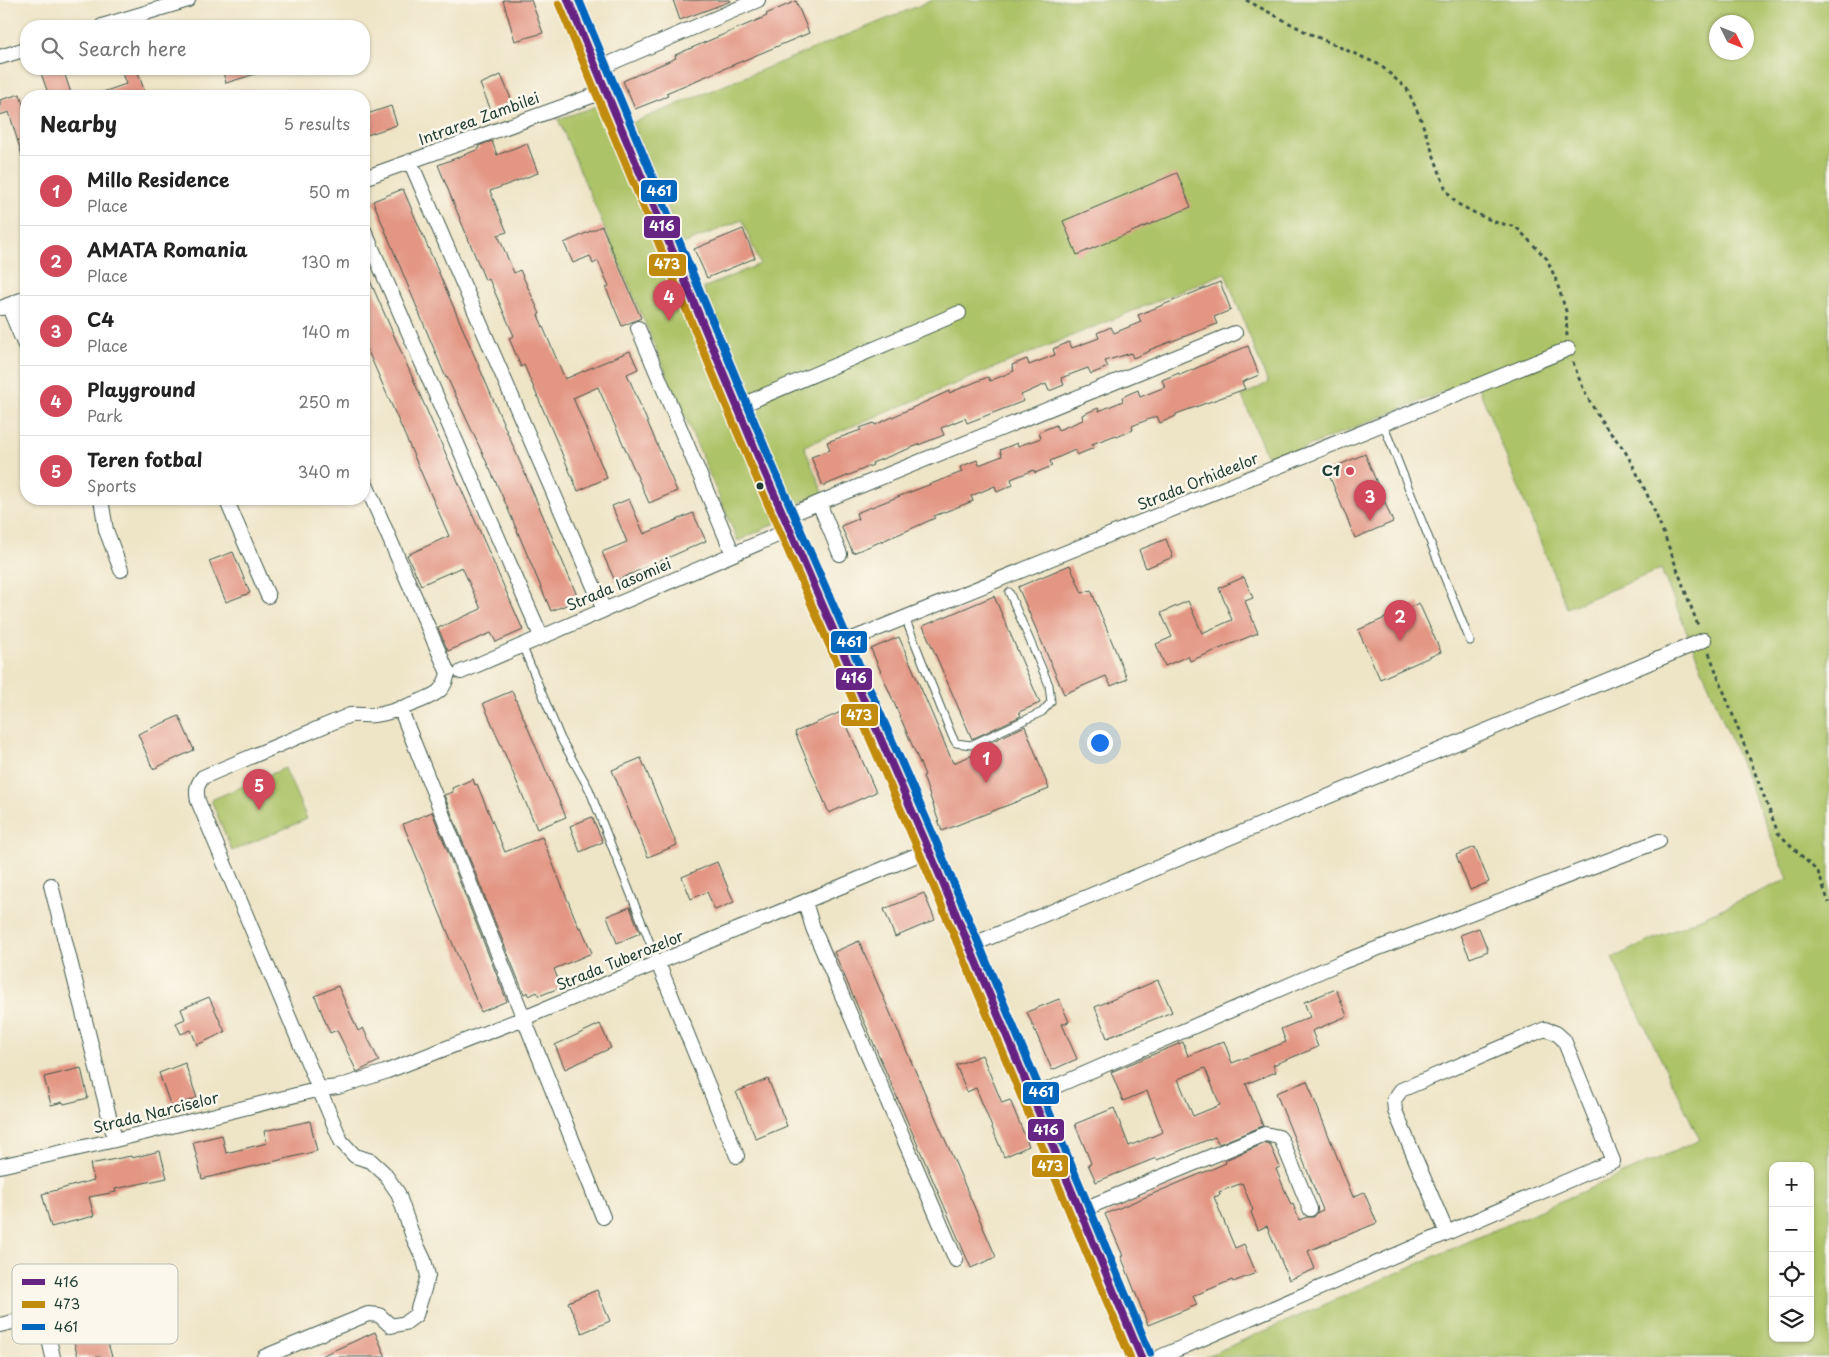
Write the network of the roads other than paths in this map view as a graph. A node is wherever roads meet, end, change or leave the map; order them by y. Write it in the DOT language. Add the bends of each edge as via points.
graph roads {
  1 [pos="188,0"];
  2 [pos="568,0"];
  3 [pos="758,0"];
  4 [pos="122,20"];
  5 [pos="20,51"];
  6 [pos="0,57"];
  7 [pos="597,69"];
  8 [pos="606,91"];
  9 [pos="410,161"];
  10 [pos="370,176"];
  11 [pos="370,244"];
  12 [pos="13,303"];
  13 [pos="959,313"];
  14 [pos="20,327"];
  15 [pos="638,328"];
  16 [pos="1235,333"];
  17 [pos="1568,350"];
  18 [pos="737,406"];
  19 [pos="1383,424"];
  20 [pos="370,493"];
  21 [pos="819,503"];
  22 [pos="102,505"];
  23 [pos="229,505"];
  24 [pos="787,523"];
  25 [pos="733,554"];
  26 [pos="840,554"];
  27 [pos="121,570"];
  28 [pos="1009,592"];
  29 [pos="268,596"];
  30 [pos="604,610"];
  31 [pos="905,618"];
  32 [pos="541,636"];
  33 [pos="1704,640"];
  34 [pos="1470,641"];
  35 [pos="522,644"];
  36 [pos="840,644"];
  37 [pos="454,672"];
  38 [pos="400,708"];
  39 [pos="1659,841"];
  40 [pos="929,850"];
  41 [pos="51,885"];
  42 [pos="805,902"];
  43 [pos="968,946"];
  44 [pos="658,963"];
  45 [pos="524,1018"];
  46 [pos="320,1089"];
  47 [pos="1032,1098"];
  48 [pos="115,1140"];
  49 [pos="737,1156"];
  50 [pos="0,1166"];
  51 [pos="1310,1210"];
  52 [pos="1079,1211"];
  53 [pos="603,1217"];
  54 [pos="1447,1233"];
  55 [pos="956,1260"];
  56 [pos="50,1344"];
  57 [pos="53,1357"];
  58 [pos="264,1357"];
  59 [pos="1142,1357"];
  60 [pos="1160,1357"];
  1 -- 4 [label="street"];
  2 -- 7 [label="street"];
  3 -- 7 [label="street"];
  5 -- 6 [label="street"];
  7 -- 8 [label="street"];
  8 -- 9 [label="street, Intrarea Zambilei"];
  8 -- 18 [label="street"];
  9 -- 10 [label="street, Intrarea Zambilei"];
  9 -- 30 [label="street"];
  11 -- 32 [label="street"];
  12 -- 14 [label="street"];
  13 -- 18 [label="street"];
  15 -- 25 [label="street"];
  16 -- 21 [label="street, Strada Iasomiei"];
  17 -- 19 [label="street, Strada Orhideelor"];
  18 -- 24 [label="street"];
  19 -- 31 [label="street, Strada Orhideelor"];
  19 -- 34 [label="lane"];
  20 -- 37 [label="street"];
  21 -- 24 [label="street, Strada Iasomiei"];
  21 -- 26 [label="street"];
  22 -- 27 [label="street" via="106,530"];
  23 -- 29 [label="street"];
  24 -- 25 [label="street, Strada Iasomiei"];
  24 -- 36 [label="street"];
  25 -- 30 [label="street, Strada Iasomiei"];
  28 -- 31 [label="lane" via="1049,685 1051,702 1042,712 971,745 956,743 952,736"];
  30 -- 32 [label="street, Strada Iasomiei"];
  31 -- 36 [label="street, Strada Orhideelor"];
  32 -- 35 [label="street, Strada Iasomiei"];
  33 -- 43 [label="street"];
  35 -- 37 [label="street, Strada Iasomiei"];
  35 -- 44 [label="lane" via="561,739 589,789"];
  36 -- 40 [label="street"];
  37 -- 38 [label="street" via="438,692"];
  38 -- 45 [label="street"];
  38 -- 46 [label="street" via="373,716 350,716 202,778 196,791"];
  39 -- 47 [label="street" via="1342,962"];
  40 -- 42 [label="street, Strada Tuberozelor"];
  40 -- 43 [label="street"];
  41 -- 48 [label="street"];
  42 -- 44 [label="street, Strada Tuberozelor"];
  42 -- 55 [label="street"];
  43 -- 47 [label="street"];
  44 -- 45 [label="street, Strada Tuberozelor"];
  44 -- 49 [label="street"];
  45 -- 46 [label="street, Strada Tuberozelor" via="385,1072 338,1087"];
  45 -- 53 [label="street"];
  46 -- 48 [label="street, Strada Narciselor"];
  46 -- 58 [label="street" via="340,1141 355,1156 371,1161 398,1193 428,1276 416,1315 406,1323 391,1326 379,1315 368,1314"];
  47 -- 52 [label="street"];
  48 -- 50 [label="street, Strada Narciselor"];
  51 -- 52 [label="street" via="1282,1142 1278,1137 1265,1134"];
  52 -- 59 [label="street"];
  54 -- 54 [label="street" via="1395,1111 1394,1100 1401,1090 1545,1030 1556,1033 1564,1040 1613,1161"];
  54 -- 60 [label="street"];
  56 -- 57 [label="street"];
}
